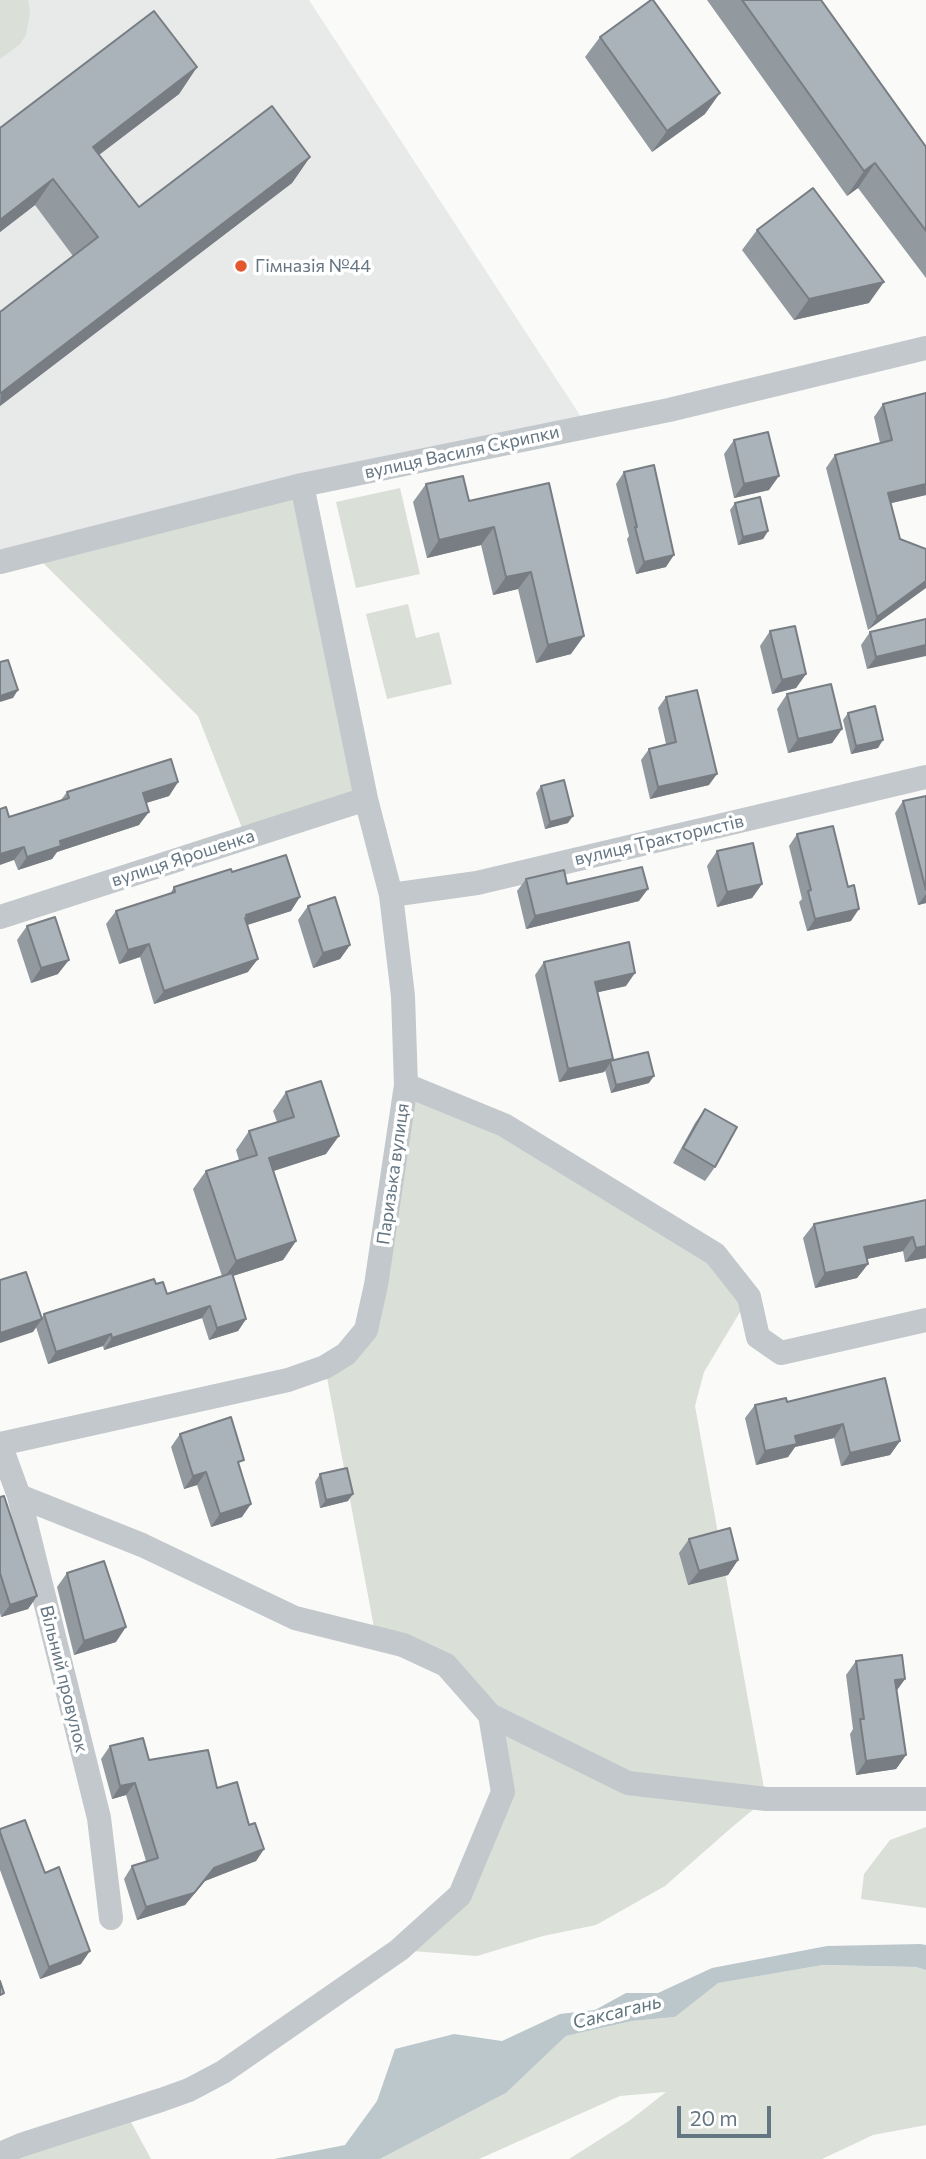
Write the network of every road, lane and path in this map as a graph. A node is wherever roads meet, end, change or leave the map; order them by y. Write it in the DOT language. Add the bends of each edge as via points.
graph roads {
  1 [pos="926,348"];
  2 [pos="302,485"];
  3 [pos="0,562"];
  4 [pos="926,777"];
  5 [pos="366,799"];
  6 [pos="391,895"];
  7 [pos="0,917"];
  8 [pos="405,1085"];
  9 [pos="926,1320"];
  10 [pos="0,1444"];
  11 [pos="19,1496"];
  12 [pos="490,1715"];
  13 [pos="926,1799"];
  14 [pos="111,1919"];
  15 [pos="0,2154"];
  1 -- 2 [label="street, вулиця Василя Скрипки" via="669,410"];
  2 -- 3 [label="street, вулиця Василя Скрипки"];
  2 -- 5 [label="street"];
  4 -- 6 [label="street, вулиця Трактористів" via="477,883"];
  5 -- 6 [label="street"];
  5 -- 7 [label="street, вулиця Ярошенка"];
  6 -- 8 [label="street" via="403,996"];
  8 -- 9 [label="street, Паризька вулиця" via="505,1125 715,1254 749,1297 758,1337 781,1353"];
  8 -- 10 [label="street, Паризька вулиця" via="366,1330 346,1354 288,1380"];
  10 -- 11 [label="street, Вільний провулок"];
  11 -- 12 [label="street" via="142,1545 295,1618 403,1645 446,1665"];
  11 -- 14 [label="street, Вільний провулок" via="99,1818"];
  12 -- 13 [label="street" via="628,1783 766,1799"];
  12 -- 15 [label="street" via="503,1792 460,1895 398,1950 223,2072 189,2090"];
}
